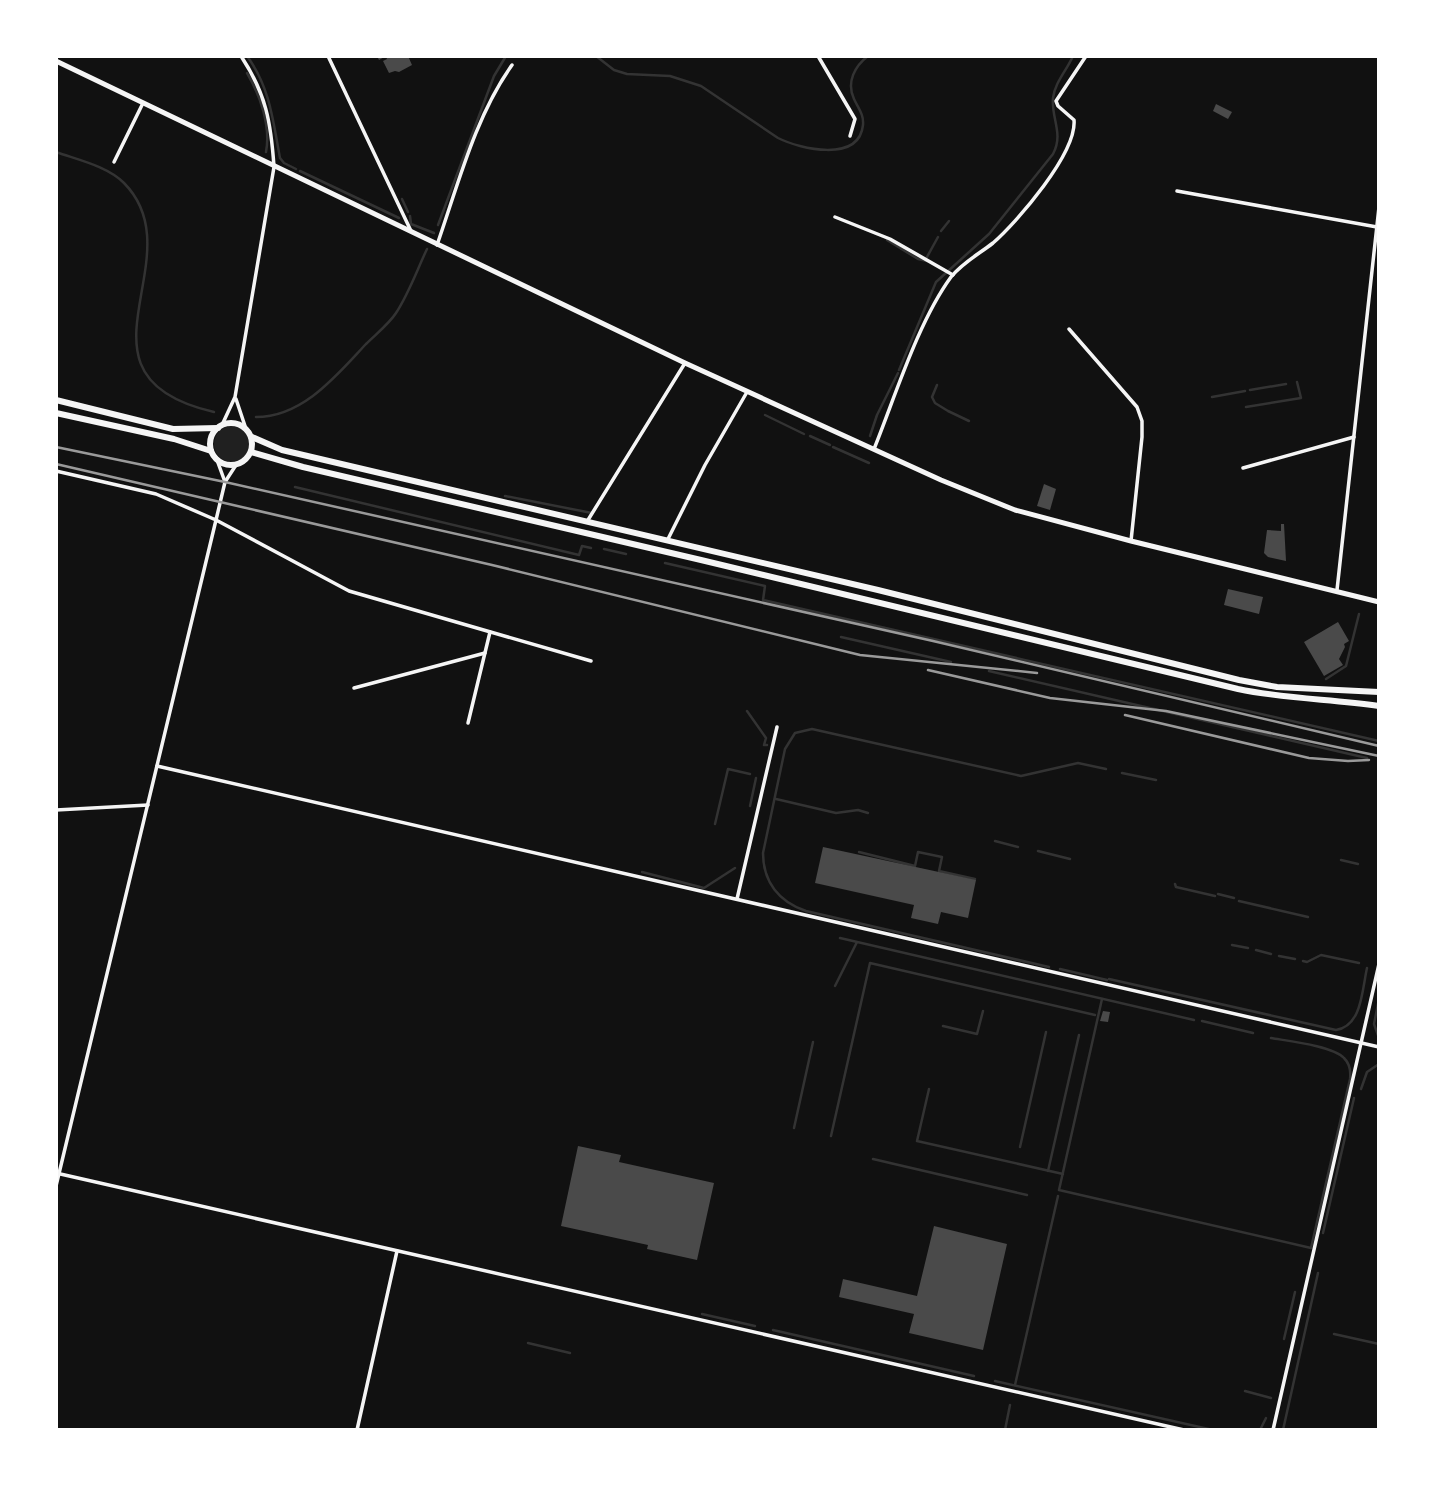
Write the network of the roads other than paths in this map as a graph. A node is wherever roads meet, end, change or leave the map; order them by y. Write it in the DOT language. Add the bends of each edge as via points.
graph roads {
  1 [pos="241,56"];
  2 [pos="328,56"];
  3 [pos="818,56"];
  4 [pos="1086,56"];
  5 [pos="56,61"];
  6 [pos="512,65"];
  7 [pos="143,103"];
  8 [pos="850,136"];
  9 [pos="114,162"];
  10 [pos="274,167"];
  11 [pos="1177,191"];
  12 [pos="1379,207"];
  13 [pos="835,217"];
  14 [pos="1378,227"];
  15 [pos="412,233"];
  16 [pos="437,245"];
  17 [pos="953,275"];
  18 [pos="1069,330"];
  19 [pos="685,363"];
  20 [pos="747,391"];
  21 [pos="236,397"];
  22 [pos="56,400"];
  23 [pos="56,413"];
  24 [pos="220,426"];
  25 [pos="246,429"];
  26 [pos="252,437"];
  27 [pos="1354,437"];
  28 [pos="874,449"];
  29 [pos="211,451"];
  30 [pos="251,452"];
  31 [pos="217,460"];
  32 [pos="236,465"];
  33 [pos="1242,468"];
  34 [pos="56,471"];
  35 [pos="225,482"];
  36 [pos="216,520"];
  37 [pos="587,522"];
  38 [pos="667,541"];
  39 [pos="1131,541"];
  40 [pos="704,550"];
  41 [pos="701,560"];
  42 [pos="1337,593"];
  43 [pos="1379,602"];
  44 [pos="490,632"];
  45 [pos="485,653"];
  46 [pos="591,661"];
  47 [pos="354,688"];
  48 [pos="1379,692"];
  49 [pos="1379,706"];
  50 [pos="468,723"];
  51 [pos="777,727"];
  52 [pos="157,766"];
  53 [pos="148,805"];
  54 [pos="56,810"];
  55 [pos="737,899"];
  56 [pos="1379,964"];
  57 [pos="1362,1043"];
  58 [pos="1379,1047"];
  59 [pos="57,1173"];
  60 [pos="56,1186"];
  61 [pos="397,1251"];
  62 [pos="357,1430"];
  63 [pos="1184,1430"];
  64 [pos="1273,1430"];
  1 -- 10 [label="street" via="267,106"];
  2 -- 15 [label="street"];
  3 -- 8 [label="street" via="855,119"];
  4 -- 17 [label="street" via="1056,101 1074,120 1064,157 1001,236"];
  5 -- 7 [label="main road"];
  6 -- 16 [label="street" via="485,110"];
  7 -- 9 [label="street"];
  7 -- 10 [label="main road"];
  10 -- 15 [label="main road"];
  10 -- 21 [label="street"];
  11 -- 14 [label="street"];
  12 -- 14 [label="street"];
  13 -- 17 [label="street" via="890,239"];
  14 -- 27 [label="street"];
  15 -- 16 [label="main road"];
  16 -- 19 [label="main road"];
  17 -- 28 [label="street" via="916,345"];
  18 -- 39 [label="street" via="1137,407 1142,421"];
  19 -- 20 [label="main road"];
  19 -- 37 [label="street"];
  20 -- 28 [label="main road"];
  20 -- 38 [label="street"];
  21 -- 24 [label="street"];
  21 -- 25 [label="street"];
  22 -- 24 [label="highway" via="173,429"];
  23 -- 29 [label="highway"];
  24 -- 25 [label="highway" via="237,424"];
  24 -- 29 [label="highway" via="210,441"];
  25 -- 26 [label="highway"];
  26 -- 30 [label="highway"];
  26 -- 37 [label="highway" via="282,450"];
  27 -- 33 [label="street"];
  27 -- 42 [label="street"];
  28 -- 39 [label="main road" via="1015,510"];
  29 -- 31 [label="highway"];
  30 -- 32 [label="highway"];
  30 -- 41 [label="highway"];
  31 -- 32 [label="highway"];
  31 -- 35 [label="street"];
  32 -- 35 [label="street"];
  34 -- 36 [label="street" via="156,494"];
  35 -- 36 [label="street"];
  36 -- 44 [label="street" via="349,591"];
  36 -- 52 [label="street"];
  37 -- 38 [label="highway"];
  38 -- 40 [label="highway"];
  39 -- 42 [label="main road"];
  40 -- 41 [label="highway"];
  40 -- 48 [label="highway" via="1239,680 1277,687"];
  41 -- 49 [label="highway" via="1238,689"];
  42 -- 43 [label="main road"];
  44 -- 45 [label="street"];
  44 -- 46 [label="street"];
  45 -- 47 [label="street"];
  45 -- 50 [label="street"];
  51 -- 55 [label="street"];
  52 -- 53 [label="street"];
  52 -- 55 [label="street"];
  53 -- 54 [label="street"];
  53 -- 59 [label="street"];
  55 -- 57 [label="street"];
  56 -- 57 [label="street"];
  57 -- 58 [label="street"];
  57 -- 64 [label="street"];
  59 -- 60 [label="street"];
  59 -- 61 [label="street"];
  61 -- 62 [label="street"];
  61 -- 63 [label="street"];
}
